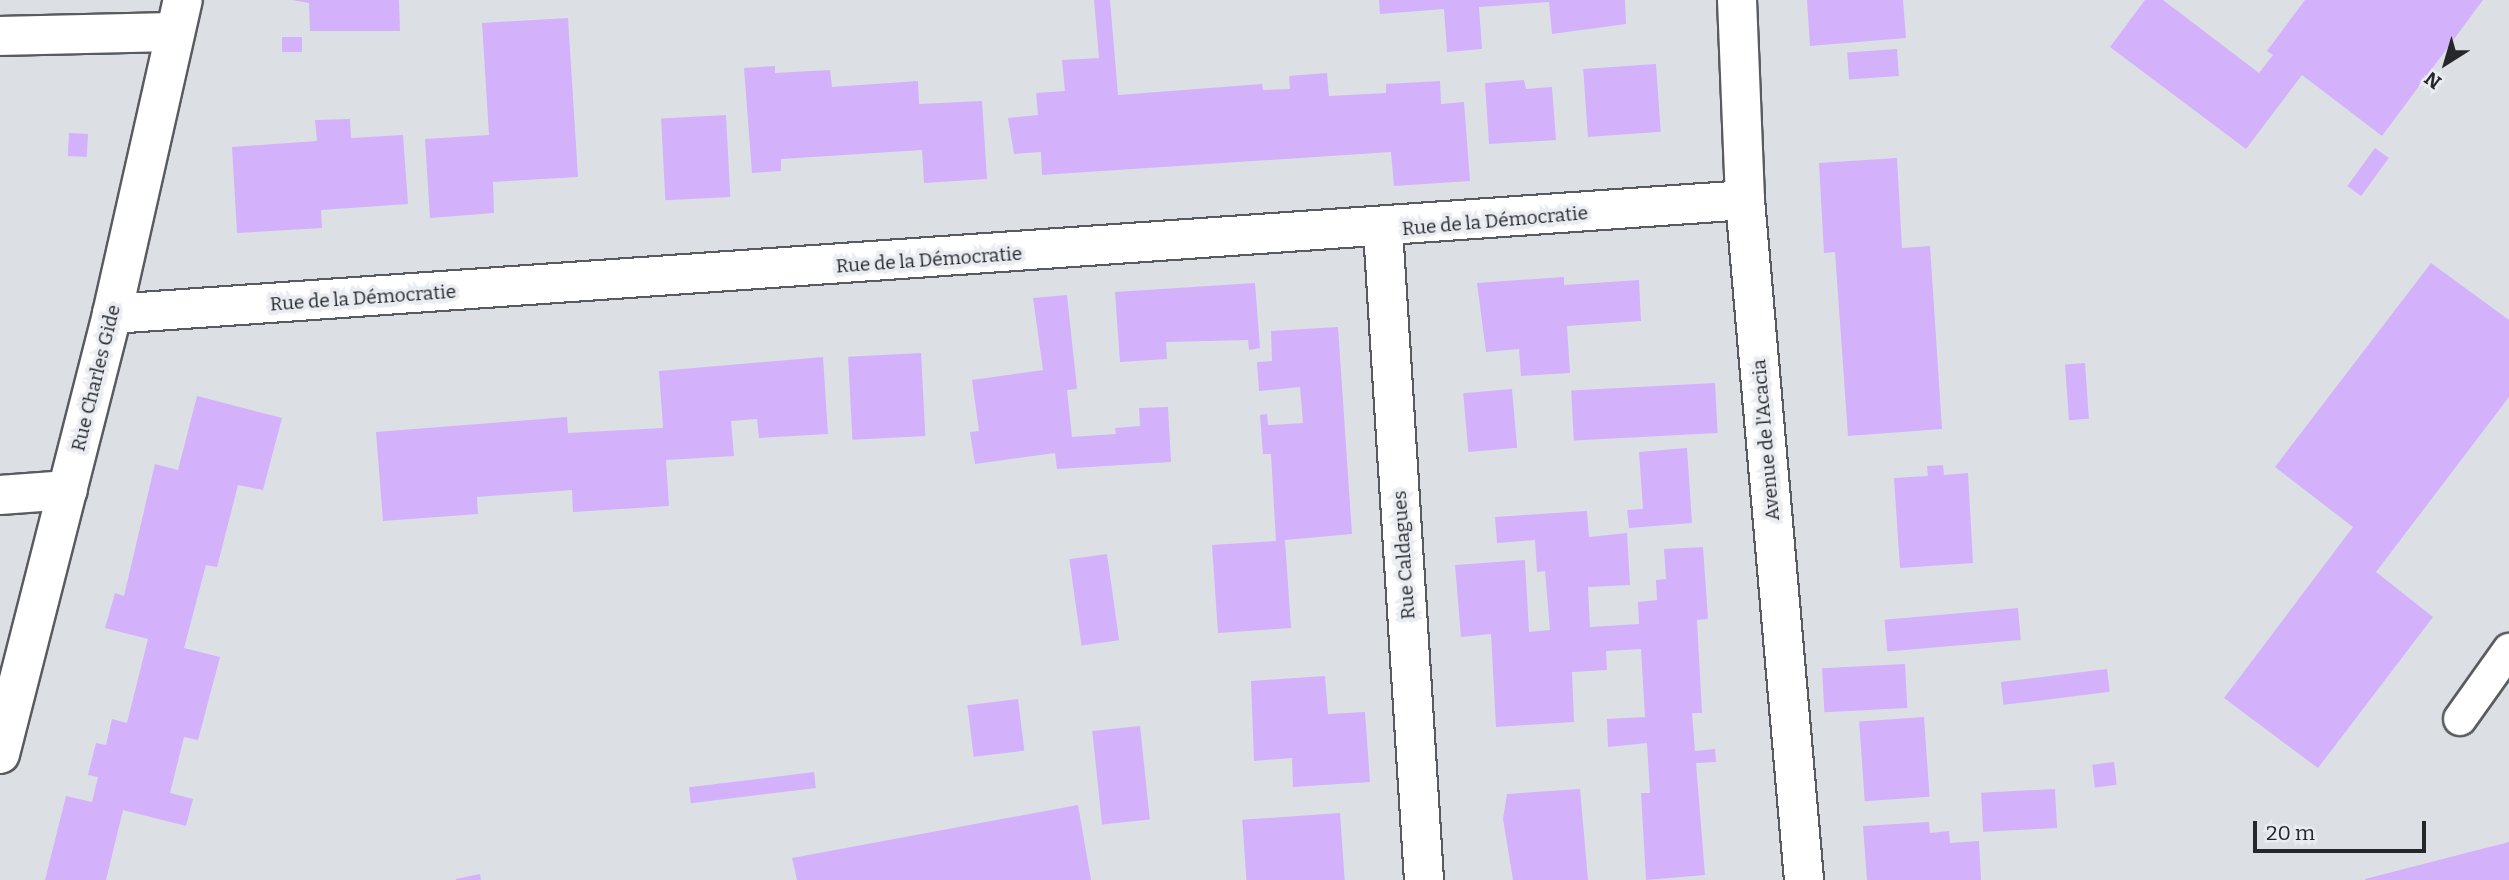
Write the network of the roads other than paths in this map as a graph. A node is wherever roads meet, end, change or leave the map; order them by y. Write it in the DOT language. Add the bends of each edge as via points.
graph roads {
  1 [pos="1737,0"];
  2 [pos="179,16"];
  3 [pos="0,36"];
  4 [pos="1745,200"];
  5 [pos="1384,230"];
  6 [pos="112,314"];
  7 [pos="68,490"];
  8 [pos="0,495"];
  9 [pos="2509,650"];
  10 [pos="2460,719"];
  11 [pos="0,754"];
  12 [pos="1424,880"];
  13 [pos="1804,880"];
  1 -- 4 [label="street, Avenue de l'Acacia"];
  2 -- 3 [label="street"];
  2 -- 6 [label="street, Rue Charles Gide"];
  4 -- 5 [label="street, Rue de la Démocratie"];
  4 -- 13 [label="street, Avenue de l'Acacia"];
  5 -- 6 [label="street, Rue de la Démocratie"];
  5 -- 12 [label="street, Rue Caldagues"];
  6 -- 7 [label="street, Rue Charles Gide"];
  7 -- 8 [label="street"];
  7 -- 11 [label="street, Rue Charles Gide"];
  9 -- 10 [label="lane"];
}
